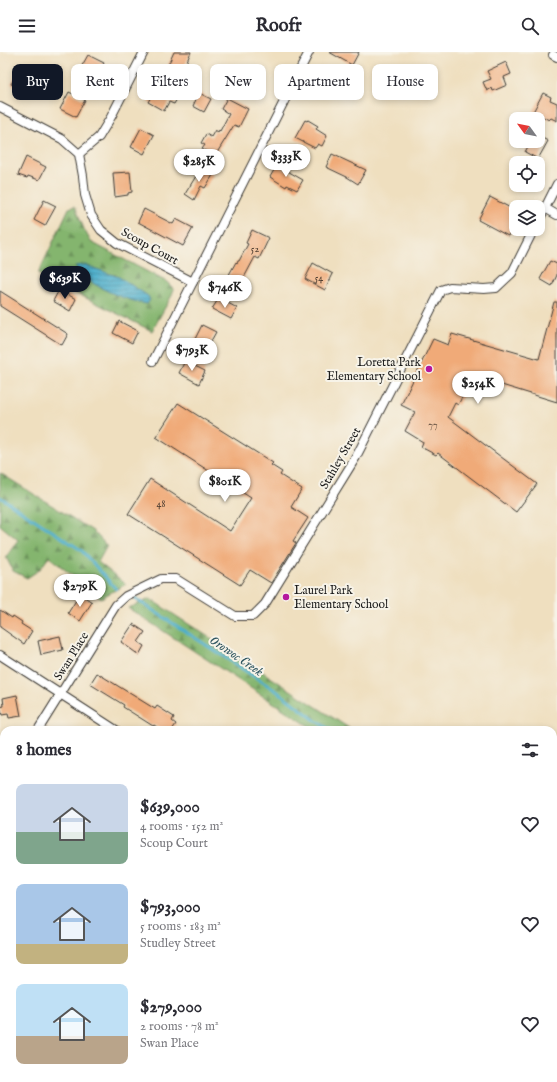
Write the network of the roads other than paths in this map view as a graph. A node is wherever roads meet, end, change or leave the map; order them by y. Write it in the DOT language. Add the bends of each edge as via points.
graph roads {
  1 [pos="144,52"];
  2 [pos="309,52"];
  3 [pos="0,107"];
  4 [pos="78,154"];
  5 [pos="557,184"];
  6 [pos="545,208"];
  7 [pos="557,215"];
  8 [pos="530,236"];
  9 [pos="193,282"];
  10 [pos="153,361"];
  11 [pos="126,596"];
  12 [pos="0,655"];
  13 [pos="60,694"];
  14 [pos="40,726"];
  15 [pos="110,726"];
  1 -- 4 [label="street" via="99,137"];
  2 -- 9 [label="street"];
  3 -- 4 [label="street" via="62,138"];
  4 -- 9 [label="street, Scoup Court" via="91,215 101,230 117,243"];
  5 -- 6 [label="street"];
  6 -- 7 [label="street"];
  8 -- 11 [label="street, Stahley Street" via="512,273 496,288 450,287 441,290 356,456 265,604 253,616 235,616 176,579 161,580"];
  9 -- 10 [label="street"];
  11 -- 13 [label="street, Swan Place" via="116,605"];
  12 -- 13 [label="street"];
  13 -- 14 [label="street, Swan Place"];
  13 -- 15 [label="street"];
}
